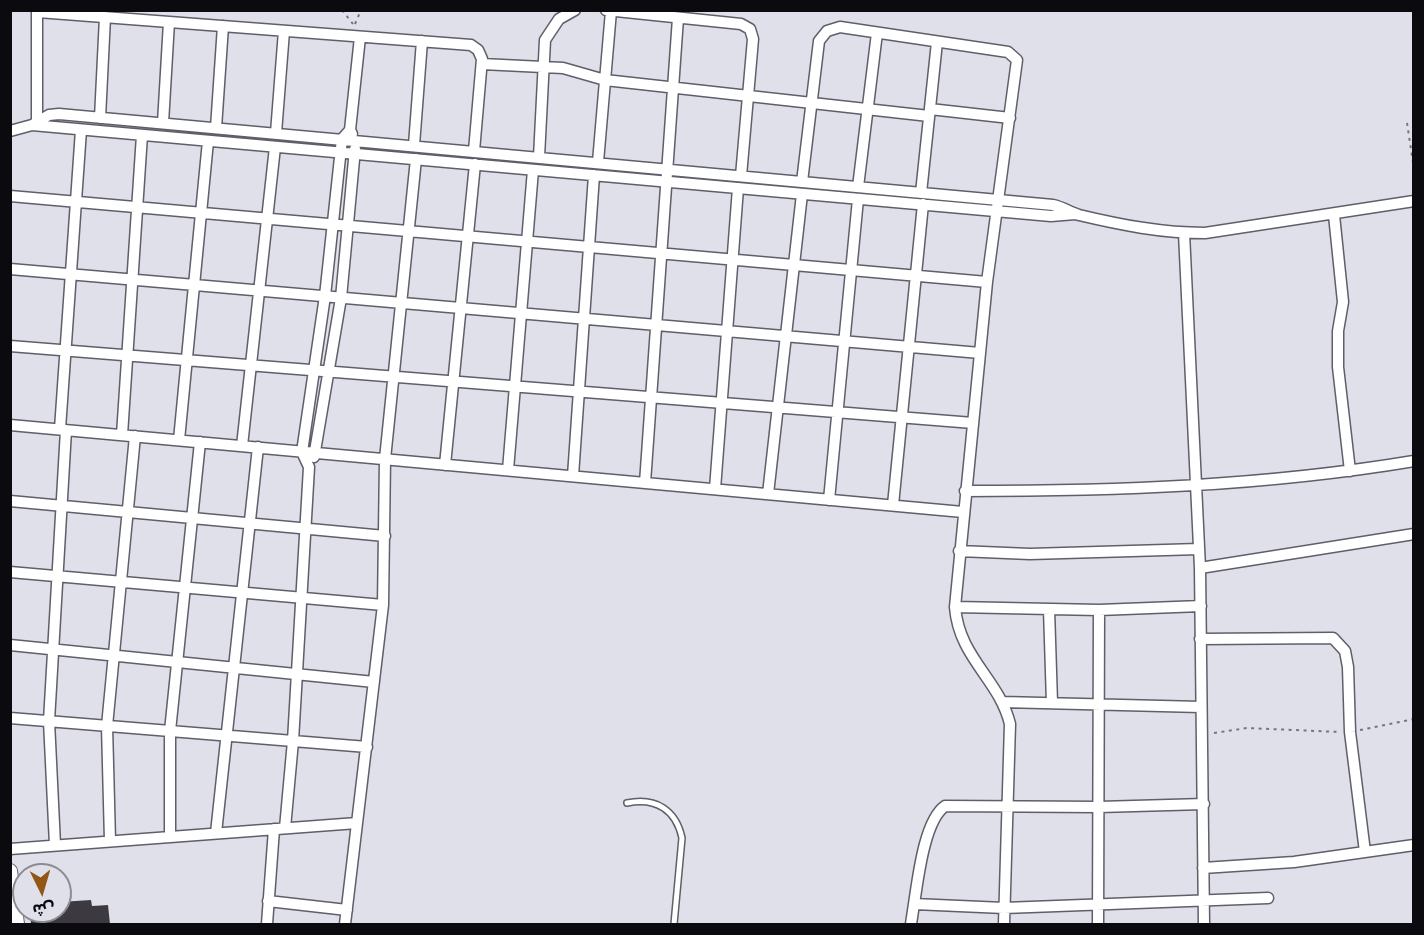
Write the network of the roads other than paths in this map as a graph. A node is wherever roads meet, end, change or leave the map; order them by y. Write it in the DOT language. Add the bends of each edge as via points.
graph roads {
  1 [pos="575,10"];
  2 [pos="606,10"];
  3 [pos="38,11"];
  4 [pos="611,11"];
  5 [pos="105,17"];
  6 [pos="678,18"];
  7 [pos="169,22"];
  8 [pos="223,26"];
  9 [pos="284,31"];
  10 [pos="877,33"];
  11 [pos="360,37"];
  12 [pos="422,42"];
  13 [pos="937,42"];
  14 [pos="482,64"];
  15 [pos="543,67"];
  16 [pos="605,80"];
  17 [pos="673,87"];
  18 [pos="748,94"];
  19 [pos="812,103"];
  20 [pos="867,109"];
  21 [pos="929,113"];
  22 [pos="100,118"];
  23 [pos="1010,118"];
  24 [pos="163,123"];
  25 [pos="35,124"];
  26 [pos="216,128"];
  27 [pos="81,130"];
  28 [pos="10,131"];
  29 [pos="276,133"];
  30 [pos="142,135"];
  31 [pos="349,136"];
  32 [pos="208,141"];
  33 [pos="414,145"];
  34 [pos="275,147"];
  35 [pos="474,151"];
  36 [pos="341,153"];
  37 [pos="354,154"];
  38 [pos="539,157"];
  39 [pos="416,159"];
  40 [pos="598,162"];
  41 [pos="475,164"];
  42 [pos="666,169"];
  43 [pos="533,170"];
  44 [pos="594,175"];
  45 [pos="741,176"];
  46 [pos="665,181"];
  47 [pos="802,182"];
  48 [pos="858,187"];
  49 [pos="738,188"];
  50 [pos="802,194"];
  51 [pos="10,196"];
  52 [pos="858,199"];
  53 [pos="922,199"];
  54 [pos="1413,201"];
  55 [pos="76,202"];
  56 [pos="997,205"];
  57 [pos="137,207"];
  58 [pos="201,213"];
  59 [pos="1334,214"];
  60 [pos="267,219"];
  61 [pos="333,224"];
  62 [pos="349,226"];
  63 [pos="409,231"];
  64 [pos="1184,233"];
  65 [pos="468,236"];
  66 [pos="527,241"];
  67 [pos="589,247"];
  68 [pos="661,253"];
  69 [pos="733,260"];
  70 [pos="794,265"];
  71 [pos="10,269"];
  72 [pos="851,270"];
  73 [pos="71,274"];
  74 [pos="916,275"];
  75 [pos="132,280"];
  76 [pos="987,282"];
  77 [pos="194,285"];
  78 [pos="259,290"];
  79 [pos="325,296"];
  80 [pos="341,298"];
  81 [pos="401,303"];
  82 [pos="461,308"];
  83 [pos="521,313"];
  84 [pos="584,319"];
  85 [pos="656,325"];
  86 [pos="727,331"];
  87 [pos="786,336"];
  88 [pos="844,341"];
  89 [pos="10,346"];
  90 [pos="909,347"];
  91 [pos="66,350"];
  92 [pos="980,353"];
  93 [pos="128,355"];
  94 [pos="186,360"];
  95 [pos="251,365"];
  96 [pos="315,370"];
  97 [pos="331,371"];
  98 [pos="393,376"];
  99 [pos="454,381"];
  100 [pos="515,386"];
  101 [pos="579,391"];
  102 [pos="651,397"];
  103 [pos="722,402"];
  104 [pos="778,407"];
  105 [pos="838,412"];
  106 [pos="902,417"];
  107 [pos="973,423"];
  108 [pos="10,425"];
  109 [pos="63,430"];
  110 [pos="122,435"];
  111 [pos="135,436"];
  112 [pos="178,440"];
  113 [pos="200,442"];
  114 [pos="242,446"];
  115 [pos="258,447"];
  116 [pos="302,452"];
  117 [pos="317,453"];
  118 [pos="385,459"];
  119 [pos="1413,461"];
  120 [pos="446,465"];
  121 [pos="309,467"];
  122 [pos="508,470"];
  123 [pos="1350,471"];
  124 [pos="573,476"];
  125 [pos="645,483"];
  126 [pos="1196,487"];
  127 [pos="715,489"];
  128 [pos="966,491"];
  129 [pos="768,494"];
  130 [pos="829,500"];
  131 [pos="10,501"];
  132 [pos="893,505"];
  133 [pos="62,506"];
  134 [pos="128,512"];
  135 [pos="963,512"];
  136 [pos="192,518"];
  137 [pos="249,523"];
  138 [pos="305,528"];
  139 [pos="1413,534"];
  140 [pos="385,536"];
  141 [pos="1199,549"];
  142 [pos="959,551"];
  143 [pos="1200,568"];
  144 [pos="10,572"];
  145 [pos="57,576"];
  146 [pos="121,582"];
  147 [pos="185,588"];
  148 [pos="242,593"];
  149 [pos="301,598"];
  150 [pos="382,605"];
  151 [pos="1201,606"];
  152 [pos="955,607"];
  153 [pos="1049,609"];
  154 [pos="1099,610"];
  155 [pos="1200,639"];
  156 [pos="10,645"];
  157 [pos="53,649"];
  158 [pos="113,655"];
  159 [pos="177,662"];
  160 [pos="234,668"];
  161 [pos="297,674"];
  162 [pos="374,682"];
  163 [pos="1002,702"];
  164 [pos="1052,703"];
  165 [pos="1100,705"];
  166 [pos="1200,706"];
  167 [pos="10,718"];
  168 [pos="49,721"];
  169 [pos="107,726"];
  170 [pos="170,731"];
  171 [pos="227,735"];
  172 [pos="293,741"];
  173 [pos="367,747"];
  174 [pos="627,802"];
  175 [pos="1204,804"];
  176 [pos="1009,805"];
  177 [pos="1099,807"];
  178 [pos="357,823"];
  179 [pos="279,829"];
  180 [pos="216,833"];
  181 [pos="170,837"];
  182 [pos="110,841"];
  183 [pos="1413,844"];
  184 [pos="55,845"];
  185 [pos="10,849"];
  186 [pos="1365,852"];
  187 [pos="1203,868"];
  188 [pos="10,871"];
  189 [pos="1268,898"];
  190 [pos="1203,899"];
  191 [pos="268,901"];
  192 [pos="914,904"];
  193 [pos="1098,905"];
  194 [pos="1004,908"];
  195 [pos="347,910"];
  196 [pos="17,924"];
  197 [pos="267,924"];
  198 [pos="345,924"];
  199 [pos="674,924"];
  200 [pos="911,924"];
  201 [pos="1004,924"];
  202 [pos="1098,924"];
  203 [pos="1204,924"];
  1 -- 15 [label="street" via="550,28"];
  2 -- 4 [label="street"];
  3 -- 5 [label="street"];
  3 -- 25 [label="street"];
  4 -- 6 [label="street"];
  4 -- 16 [label="street"];
  5 -- 7 [label="street"];
  5 -- 22 [label="street"];
  6 -- 17 [label="street"];
  6 -- 18 [label="street" via="741,24 750,29 753,39"];
  7 -- 8 [label="street"];
  7 -- 24 [label="street"];
  8 -- 9 [label="street"];
  8 -- 26 [label="street"];
  9 -- 11 [label="street"];
  9 -- 29 [label="street"];
  10 -- 13 [label="street"];
  10 -- 19 [label="street" via="840,27 822,35"];
  10 -- 20 [label="street"];
  11 -- 12 [label="street"];
  11 -- 31 [label="street"];
  12 -- 14 [label="street" via="475,46"];
  12 -- 33 [label="street"];
  13 -- 21 [label="street"];
  13 -- 23 [label="street" via="1014,56 1018,68"];
  14 -- 15 [label="street"];
  14 -- 35 [label="street"];
  15 -- 16 [label="street" via="563,68"];
  15 -- 38 [label="street"];
  16 -- 17 [label="street"];
  16 -- 40 [label="street"];
  17 -- 18 [label="street"];
  17 -- 42 [label="street"];
  18 -- 19 [label="street"];
  18 -- 45 [label="street"];
  19 -- 20 [label="street"];
  19 -- 47 [label="street"];
  20 -- 21 [label="street"];
  20 -- 48 [label="street"];
  21 -- 23 [label="street"];
  21 -- 53 [label="street"];
  22 -- 24 [label="street"];
  22 -- 25 [label="street" via="59,114"];
  23 -- 56 [label="street"];
  24 -- 26 [label="street"];
  25 -- 27 [label="street"];
  25 -- 28 [label="street"];
  26 -- 29 [label="street"];
  27 -- 30 [label="street"];
  27 -- 55 [label="street"];
  29 -- 31 [label="street"];
  30 -- 32 [label="street"];
  30 -- 57 [label="street"];
  31 -- 33 [label="street"];
  31 -- 36 [label="street"];
  31 -- 37 [label="street"];
  32 -- 34 [label="street"];
  32 -- 58 [label="street"];
  33 -- 35 [label="street"];
  34 -- 36 [label="street"];
  34 -- 60 [label="street"];
  35 -- 38 [label="street"];
  36 -- 37 [label="street"];
  36 -- 61 [label="street"];
  37 -- 39 [label="street"];
  37 -- 62 [label="street"];
  38 -- 40 [label="street"];
  39 -- 41 [label="street"];
  39 -- 63 [label="street"];
  40 -- 42 [label="street"];
  41 -- 43 [label="street"];
  41 -- 65 [label="street"];
  42 -- 45 [label="street"];
  42 -- 46 [label="street"];
  43 -- 44 [label="street"];
  43 -- 66 [label="street"];
  44 -- 46 [label="street"];
  44 -- 67 [label="street"];
  45 -- 47 [label="street"];
  46 -- 49 [label="street"];
  46 -- 68 [label="street"];
  47 -- 48 [label="street"];
  48 -- 53 [label="street"];
  49 -- 50 [label="street"];
  49 -- 69 [label="street"];
  50 -- 52 [label="street"];
  50 -- 70 [label="street"];
  51 -- 55 [label="street"];
  52 -- 53 [label="street"];
  52 -- 72 [label="street"];
  53 -- 56 [label="street"];
  53 -- 74 [label="street"];
  54 -- 59 [label="street"];
  55 -- 57 [label="street"];
  55 -- 73 [label="street"];
  56 -- 64 [label="street"];
  56 -- 76 [label="street"];
  57 -- 58 [label="street"];
  57 -- 75 [label="street"];
  58 -- 60 [label="street"];
  58 -- 77 [label="street"];
  59 -- 64 [label="street"];
  59 -- 123 [label="street" via="1343,302 1338,367"];
  60 -- 61 [label="street"];
  60 -- 78 [label="street"];
  61 -- 62 [label="street"];
  61 -- 79 [label="street"];
  62 -- 63 [label="street"];
  62 -- 80 [label="street"];
  63 -- 65 [label="street"];
  63 -- 81 [label="street"];
  64 -- 126 [label="street"];
  65 -- 66 [label="street"];
  65 -- 82 [label="street"];
  66 -- 67 [label="street"];
  66 -- 83 [label="street"];
  67 -- 68 [label="street"];
  67 -- 84 [label="street"];
  68 -- 69 [label="street"];
  68 -- 85 [label="street"];
  69 -- 70 [label="street"];
  69 -- 86 [label="street"];
  70 -- 72 [label="street"];
  70 -- 87 [label="street"];
  71 -- 73 [label="street"];
  72 -- 74 [label="street"];
  72 -- 88 [label="street"];
  73 -- 75 [label="street"];
  73 -- 91 [label="street"];
  74 -- 76 [label="street"];
  74 -- 90 [label="street"];
  75 -- 77 [label="street"];
  75 -- 93 [label="street"];
  76 -- 92 [label="street"];
  77 -- 78 [label="street"];
  77 -- 94 [label="street"];
  78 -- 79 [label="street"];
  78 -- 95 [label="street"];
  79 -- 80 [label="street"];
  79 -- 96 [label="street"];
  80 -- 81 [label="street"];
  80 -- 97 [label="street"];
  81 -- 82 [label="street"];
  81 -- 98 [label="street"];
  82 -- 83 [label="street"];
  82 -- 99 [label="street"];
  83 -- 84 [label="street"];
  83 -- 100 [label="street"];
  84 -- 85 [label="street"];
  84 -- 101 [label="street"];
  85 -- 86 [label="street"];
  85 -- 102 [label="street"];
  86 -- 87 [label="street"];
  86 -- 103 [label="street"];
  87 -- 88 [label="street"];
  87 -- 104 [label="street"];
  88 -- 90 [label="street"];
  88 -- 105 [label="street"];
  89 -- 91 [label="street"];
  90 -- 92 [label="street"];
  90 -- 106 [label="street"];
  91 -- 93 [label="street"];
  91 -- 109 [label="street"];
  92 -- 107 [label="street"];
  93 -- 94 [label="street"];
  93 -- 110 [label="street"];
  94 -- 95 [label="street"];
  94 -- 112 [label="street"];
  95 -- 96 [label="street"];
  95 -- 114 [label="street"];
  96 -- 97 [label="street"];
  96 -- 116 [label="street"];
  97 -- 98 [label="street"];
  97 -- 117 [label="street"];
  98 -- 99 [label="street"];
  98 -- 118 [label="street"];
  99 -- 100 [label="street"];
  99 -- 120 [label="street"];
  100 -- 101 [label="street"];
  100 -- 122 [label="street"];
  101 -- 102 [label="street"];
  101 -- 124 [label="street"];
  102 -- 103 [label="street"];
  102 -- 125 [label="street"];
  103 -- 104 [label="street"];
  103 -- 127 [label="street"];
  104 -- 105 [label="street"];
  104 -- 129 [label="street"];
  105 -- 106 [label="street"];
  105 -- 130 [label="street"];
  106 -- 107 [label="street"];
  106 -- 132 [label="street"];
  107 -- 128 [label="street"];
  108 -- 109 [label="street"];
  109 -- 110 [label="street"];
  109 -- 133 [label="street"];
  110 -- 111 [label="street"];
  111 -- 112 [label="street"];
  111 -- 134 [label="street"];
  112 -- 113 [label="street"];
  113 -- 114 [label="street"];
  113 -- 136 [label="street"];
  114 -- 115 [label="street"];
  115 -- 116 [label="street"];
  115 -- 137 [label="street"];
  116 -- 117 [label="street"];
  116 -- 121 [label="street"];
  117 -- 118 [label="street"];
  117 -- 121 [label="street"];
  118 -- 120 [label="street"];
  118 -- 140 [label="street"];
  119 -- 123 [label="street"];
  120 -- 122 [label="street"];
  121 -- 138 [label="street"];
  122 -- 124 [label="street"];
  123 -- 126 [label="street"];
  124 -- 125 [label="street"];
  125 -- 127 [label="street"];
  126 -- 128 [label="street"];
  126 -- 141 [label="street"];
  127 -- 129 [label="street"];
  128 -- 135 [label="street"];
  129 -- 130 [label="street"];
  130 -- 132 [label="street"];
  131 -- 133 [label="street"];
  132 -- 135 [label="street"];
  133 -- 134 [label="street"];
  133 -- 145 [label="street"];
  134 -- 136 [label="street"];
  134 -- 146 [label="street"];
  135 -- 142 [label="street"];
  136 -- 137 [label="street"];
  136 -- 147 [label="street"];
  137 -- 138 [label="street"];
  137 -- 148 [label="street"];
  138 -- 140 [label="street"];
  138 -- 149 [label="street"];
  139 -- 143 [label="street"];
  140 -- 150 [label="street"];
  141 -- 142 [label="street" via="1030,554"];
  141 -- 143 [label="street"];
  142 -- 152 [label="street"];
  143 -- 151 [label="street"];
  144 -- 145 [label="street"];
  145 -- 146 [label="street"];
  145 -- 157 [label="street"];
  146 -- 147 [label="street"];
  146 -- 158 [label="street"];
  147 -- 148 [label="street"];
  147 -- 159 [label="street"];
  148 -- 149 [label="street"];
  148 -- 160 [label="street"];
  149 -- 150 [label="street"];
  149 -- 161 [label="street"];
  150 -- 162 [label="street"];
  151 -- 154 [label="street"];
  151 -- 155 [label="street"];
  152 -- 153 [label="street"];
  152 -- 163 [label="street" via="964,645"];
  153 -- 154 [label="street"];
  153 -- 164 [label="street"];
  154 -- 165 [label="street"];
  155 -- 166 [label="street"];
  155 -- 186 [label="street" via="1333,638 1345,651 1350,732"];
  156 -- 157 [label="street"];
  157 -- 158 [label="street"];
  157 -- 168 [label="street"];
  158 -- 159 [label="street"];
  158 -- 169 [label="street"];
  159 -- 160 [label="street"];
  159 -- 170 [label="street"];
  160 -- 161 [label="street"];
  160 -- 171 [label="street"];
  161 -- 162 [label="street"];
  161 -- 172 [label="street"];
  162 -- 173 [label="street"];
  163 -- 164 [label="street"];
  163 -- 176 [label="street" via="1011,724"];
  164 -- 165 [label="street"];
  165 -- 166 [label="street"];
  165 -- 177 [label="street"];
  166 -- 175 [label="street"];
  167 -- 168 [label="street"];
  168 -- 169 [label="street"];
  168 -- 184 [label="street"];
  169 -- 170 [label="street"];
  169 -- 182 [label="street"];
  170 -- 171 [label="street"];
  170 -- 181 [label="street"];
  171 -- 172 [label="street"];
  171 -- 180 [label="street"];
  172 -- 173 [label="street"];
  172 -- 179 [label="street"];
  173 -- 178 [label="street"];
  174 -- 199 [label="lane" via="652,801 664,807 679,826 682,838"];
  175 -- 177 [label="street"];
  175 -- 187 [label="street"];
  176 -- 177 [label="street"];
  176 -- 192 [label="street" via="955,804 939,811 921,864"];
  176 -- 194 [label="street"];
  177 -- 193 [label="street"];
  178 -- 179 [label="street"];
  178 -- 195 [label="street"];
  179 -- 180 [label="street"];
  179 -- 191 [label="street"];
  180 -- 181 [label="street"];
  181 -- 182 [label="street"];
  182 -- 184 [label="street"];
  183 -- 186 [label="street"];
  184 -- 185 [label="street"];
  186 -- 187 [label="street"];
  187 -- 190 [label="street"];
  188 -- 196 [label="street"];
  189 -- 190 [label="street"];
  190 -- 193 [label="street"];
  190 -- 203 [label="street"];
  191 -- 195 [label="street"];
  191 -- 197 [label="street"];
  192 -- 194 [label="street"];
  192 -- 200 [label="street"];
  193 -- 194 [label="street"];
  193 -- 202 [label="street"];
  194 -- 201 [label="street"];
  195 -- 198 [label="street"];
}
